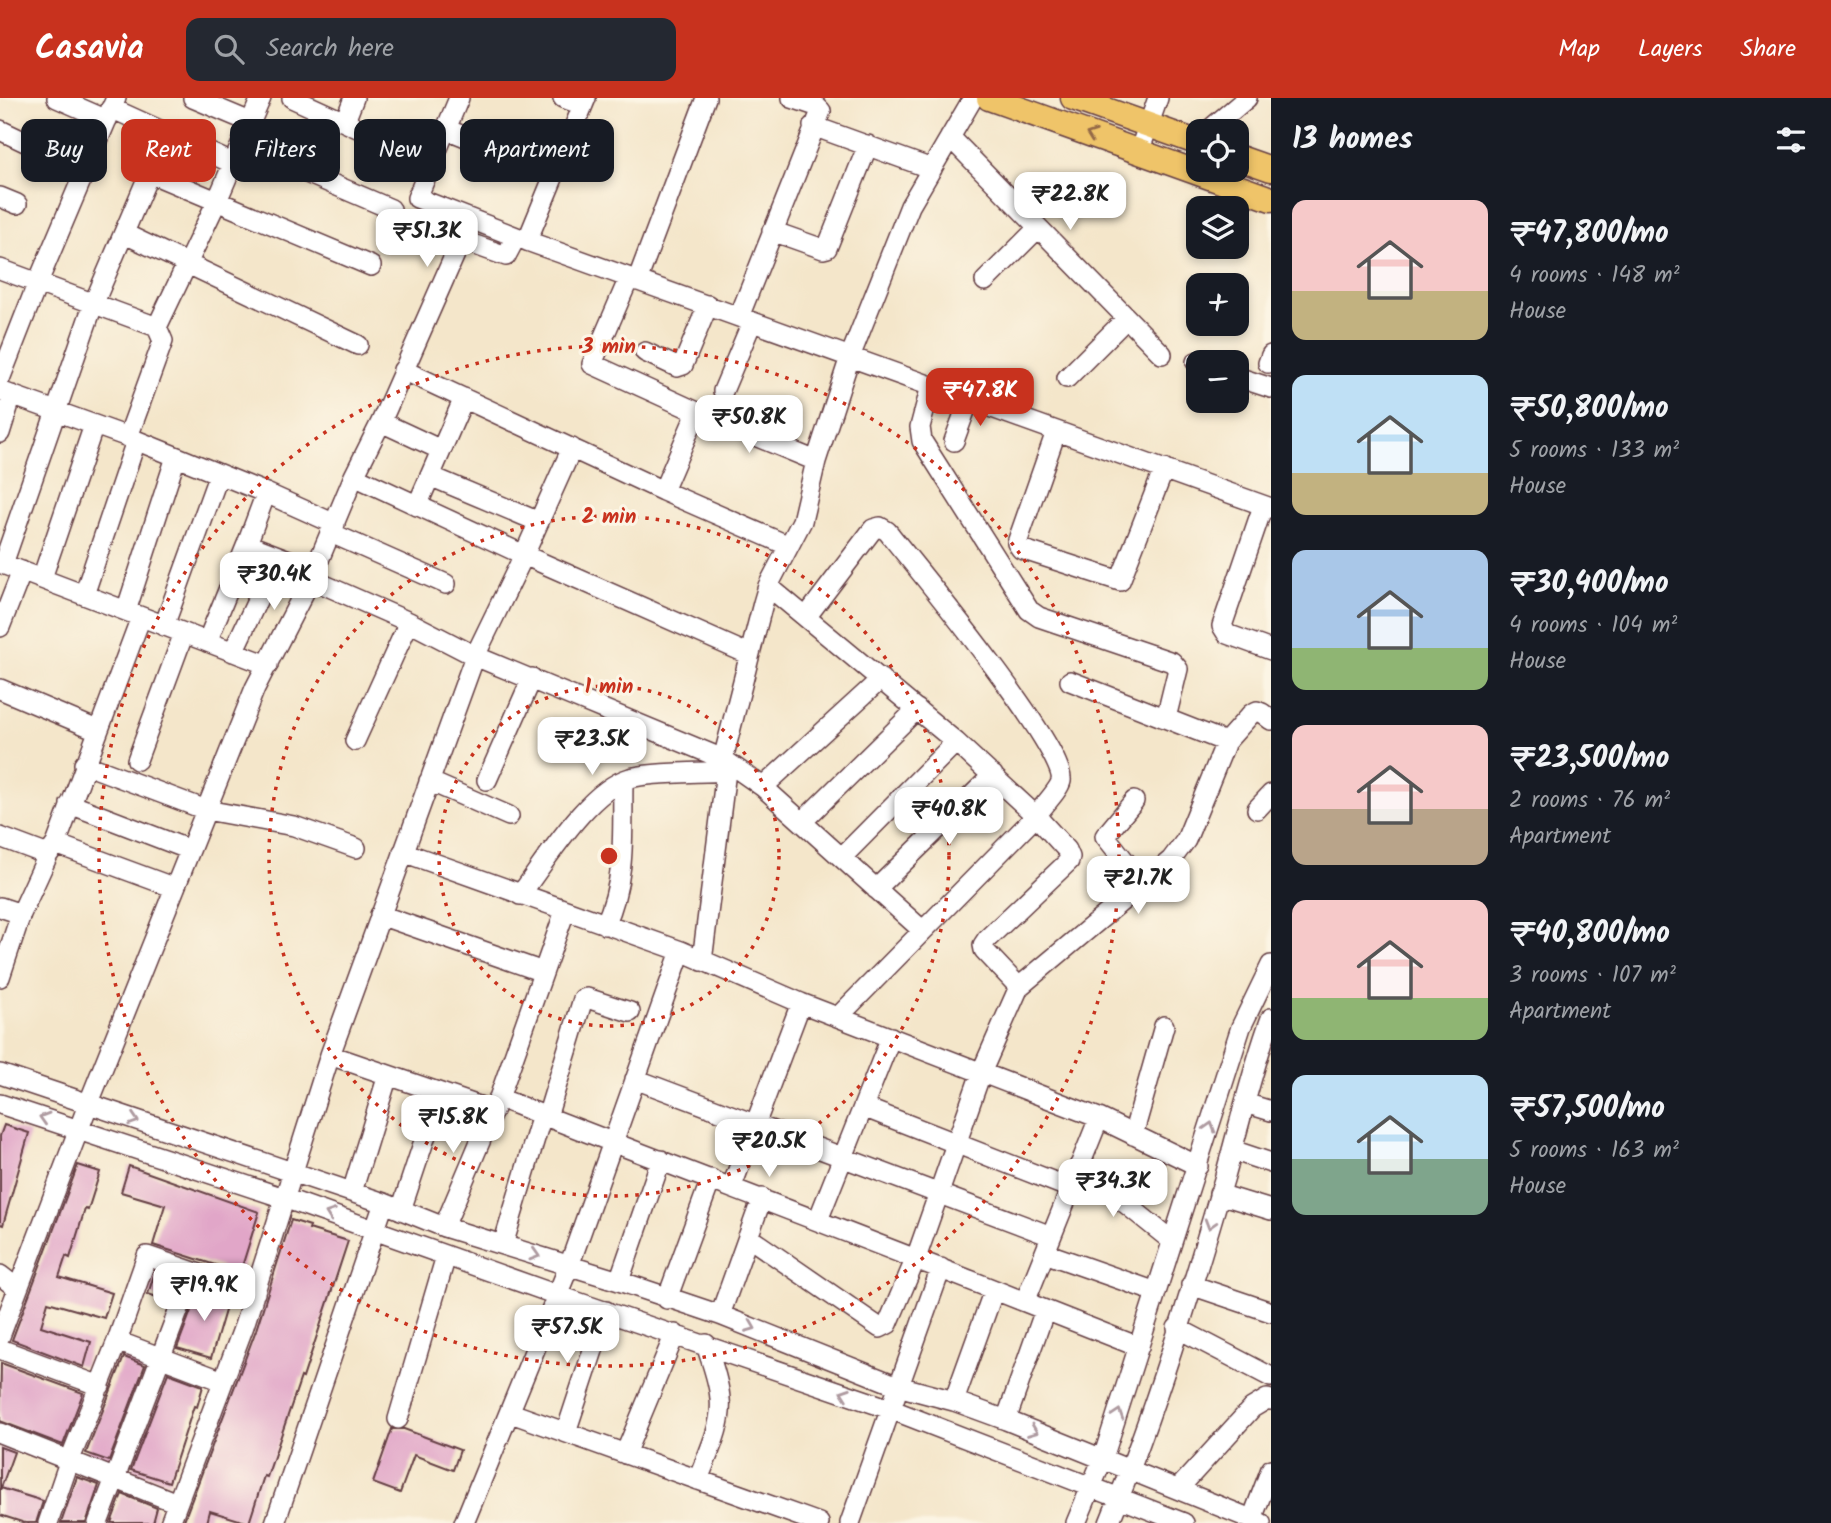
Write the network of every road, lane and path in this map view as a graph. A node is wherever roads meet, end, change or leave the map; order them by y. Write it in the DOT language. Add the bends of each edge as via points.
graph roads {
  1 [pos="57,98"];
  2 [pos="193,98"];
  3 [pos="261,98"];
  4 [pos="292,98"];
  5 [pos="354,98"];
  6 [pos="459,98"];
  7 [pos="563,98"];
  8 [pos="706,98"];
  9 [pos="792,98"];
  10 [pos="973,98"];
  11 [pos="989,98"];
  12 [pos="1073,98"];
  13 [pos="1158,98"];
  14 [pos="1247,98"];
  15 [pos="584,102"];
  16 [pos="111,109"];
  17 [pos="135,119"];
  18 [pos="243,119"];
  19 [pos="251,119"];
  20 [pos="577,119"];
  21 [pos="1223,119"];
  22 [pos="345,121"];
  23 [pos="354,125"];
  24 [pos="1149,125"];
  25 [pos="813,126"];
  26 [pos="446,129"];
  27 [pos="0,130"];
  28 [pos="460,135"];
  29 [pos="1186,135"];
  30 [pos="950,137"];
  31 [pos="21,140"];
  32 [pos="868,145"];
  33 [pos="1139,152"];
  34 [pos="1249,161"];
  35 [pos="932,169"];
  36 [pos="1271,169"];
  37 [pos="230,170"];
  38 [pos="146,182"];
  39 [pos="172,182"];
  40 [pos="315,182"];
  41 [pos="423,182"];
  42 [pos="550,182"];
  43 [pos="1271,199"];
  44 [pos="217,201"];
  45 [pos="391,209"];
  46 [pos="1038,228"];
  47 [pos="772,231"];
  48 [pos="125,234"];
  49 [pos="521,239"];
  50 [pos="187,262"];
  51 [pos="371,266"];
  52 [pos="0,269"];
  53 [pos="633,279"];
  54 [pos="985,281"];
  55 [pos="38,282"];
  56 [pos="93,305"];
  57 [pos="708,305"];
  58 [pos="745,319"];
  59 [pos="1126,319"];
  60 [pos="157,327"];
  61 [pos="358,345"];
  62 [pos="645,352"];
  63 [pos="1162,354"];
  64 [pos="850,357"];
  65 [pos="403,370"];
  66 [pos="1067,378"];
  67 [pos="0,379"];
  68 [pos="1249,381"];
  69 [pos="931,386"];
  70 [pos="1271,388"];
  71 [pos="723,391"];
  72 [pos="6,393"];
  73 [pos="464,398"];
  74 [pos="969,400"];
  75 [pos="55,411"];
  76 [pos="697,412"];
  77 [pos="381,422"];
  78 [pos="94,425"];
  79 [pos="1056,432"];
  80 [pos="0,433"];
  81 [pos="132,439"];
  82 [pos="954,441"];
  83 [pos="572,448"];
  84 [pos="441,450"];
  85 [pos="176,457"];
  86 [pos="816,461"];
  87 [pos="1164,470"];
  88 [pos="219,474"];
  89 [pos="354,475"];
  90 [pos="430,476"];
  91 [pos="663,491"];
  92 [pos="267,493"];
  93 [pos="417,506"];
  94 [pos="1267,507"];
  95 [pos="539,522"];
  96 [pos="333,528"];
  97 [pos="247,544"];
  98 [pos="789,546"];
  99 [pos="524,555"];
  100 [pos="278,556"];
  101 [pos="1,563"];
  102 [pos="22,571"];
  103 [pos="313,574"];
  104 [pos="42,579"];
  105 [pos="446,584"];
  106 [pos="768,586"];
  107 [pos="84,595"];
  108 [pos="133,614"];
  109 [pos="807,616"];
  110 [pos="409,622"];
  111 [pos="164,625"];
  112 [pos="0,627"];
  113 [pos="184,633"];
  114 [pos="207,642"];
  115 [pos="1271,650"];
  116 [pos="233,652"];
  117 [pos="748,654"];
  118 [pos="475,656"];
  119 [pos="268,665"];
  120 [pos="532,678"];
  121 [pos="881,679"];
  122 [pos="1070,681"];
  123 [pos="0,690"];
  124 [pos="917,709"];
  125 [pos="1166,718"];
  126 [pos="1271,720"];
  127 [pos="97,730"];
  128 [pos="355,741"];
  129 [pos="956,742"];
  130 [pos="1226,742"];
  131 [pos="137,760"];
  132 [pos="85,764"];
  133 [pos="725,765"];
  134 [pos="993,775"];
  135 [pos="486,780"];
  136 [pos="429,781"];
  137 [pos="623,781"];
  138 [pos="763,787"];
  139 [pos="1271,794"];
  140 [pos="1134,801"];
  141 [pos="70,804"];
  142 [pos="1257,809"];
  143 [pos="206,810"];
  144 [pos="509,816"];
  145 [pos="1037,816"];
  146 [pos="802,822"];
  147 [pos="0,837"];
  148 [pos="356,848"];
  149 [pos="52,850"];
  150 [pos="190,850"];
  151 [pos="403,852"];
  152 [pos="842,858"];
  153 [pos="1144,885"];
  154 [pos="175,888"];
  155 [pos="876,889"];
  156 [pos="520,895"];
  157 [pos="0,907"];
  158 [pos="565,911"];
  159 [pos="20,914"];
  160 [pos="380,915"];
  161 [pos="605,925"];
  162 [pos="922,930"];
  163 [pos="681,951"];
  164 [pos="702,961"];
  165 [pos="1271,965"];
  166 [pos="543,972"];
  167 [pos="0,978"];
  168 [pos="1019,987"];
  169 [pos="801,1003"];
  170 [pos="630,1012"];
  171 [pos="838,1017"];
  172 [pos="1271,1018"];
  173 [pos="1164,1026"];
  174 [pos="891,1037"];
  175 [pos="1265,1051"];
  176 [pos="330,1055"];
  177 [pos="981,1073"];
  178 [pos="0,1074"];
  179 [pos="388,1075"];
  180 [pos="635,1079"];
  181 [pos="440,1093"];
  182 [pos="1245,1103"];
  183 [pos="0,1104"];
  184 [pos="496,1104"];
  185 [pos="88,1105"];
  186 [pos="863,1107"];
  187 [pos="1271,1111"];
  188 [pos="544,1116"];
  189 [pos="1099,1118"];
  190 [pos="756,1123"];
  191 [pos="79,1129"];
  192 [pos="1133,1135"];
  193 [pos="612,1142"];
  194 [pos="956,1144"];
  195 [pos="1232,1150"];
  196 [pos="843,1158"];
  197 [pos="661,1160"];
  198 [pos="1271,1163"];
  199 [pos="1079,1166"];
  200 [pos="1198,1166"];
  201 [pos="292,1171"];
  202 [pos="711,1179"];
  203 [pos="732,1186"];
  204 [pos="1070,1188"];
  205 [pos="352,1192"];
  206 [pos="939,1194"];
  207 [pos="1219,1194"];
  208 [pos="284,1198"];
  209 [pos="762,1198"];
  210 [pos="393,1207"];
  211 [pos="1271,1210"];
  212 [pos="818,1220"];
  213 [pos="444,1227"];
  214 [pos="375,1231"];
  215 [pos="748,1237"];
  216 [pos="1172,1241"];
  217 [pos="1048,1244"];
  218 [pos="503,1245"];
  219 [pos="446,1256"];
  220 [pos="916,1258"];
  221 [pos="569,1266"];
  222 [pos="941,1268"];
  223 [pos="193,1272"];
  224 [pos="0,1275"];
  225 [pos="619,1281"];
  226 [pos="1191,1285"];
  227 [pos="18,1289"];
  228 [pos="994,1290"];
  229 [pos="1156,1292"];
  230 [pos="256,1293"];
  231 [pos="557,1295"];
  232 [pos="667,1299"];
  233 [pos="1025,1302"];
  234 [pos="1045,1310"];
  235 [pos="606,1311"];
  236 [pos="1271,1312"];
  237 [pos="720,1315"];
  238 [pos="1177,1328"];
  239 [pos="675,1334"];
  240 [pos="0,1336"];
  241 [pos="117,1341"];
  242 [pos="705,1344"];
  243 [pos="1139,1347"];
  244 [pos="0,1349"];
  245 [pos="161,1357"];
  246 [pos="1271,1377"];
  247 [pos="223,1381"];
  248 [pos="100,1386"];
  249 [pos="898,1386"];
  250 [pos="1271,1400"];
  251 [pos="962,1404"];
  252 [pos="890,1409"];
  253 [pos="511,1412"];
  254 [pos="398,1419"];
  255 [pos="1006,1420"];
  256 [pos="566,1432"];
  257 [pos="0,1433"];
  258 [pos="960,1436"];
  259 [pos="625,1454"];
  260 [pos="1103,1458"];
  261 [pos="69,1462"];
  262 [pos="1271,1469"];
  263 [pos="1130,1470"];
  264 [pos="116,1478"];
  265 [pos="698,1480"];
  266 [pos="1091,1486"];
  267 [pos="1178,1489"];
  268 [pos="1119,1497"];
  269 [pos="177,1503"];
  270 [pos="781,1517"];
  271 [pos="1256,1521"];
  272 [pos="48,1523"];
  273 [pos="98,1523"];
  274 [pos="170,1523"];
  275 [pos="275,1523"];
  276 [pos="464,1523"];
  277 [pos="819,1523"];
  278 [pos="850,1523"];
  279 [pos="1076,1523"];
  280 [pos="1108,1523"];
  281 [pos="1184,1523"];
  1 -- 16 [label="street"];
  2 -- 18 [label="street"];
  3 -- 19 [label="street"];
  4 -- 22 [label="street"];
  5 -- 22 [label="street"];
  6 -- 26 [label="street"];
  7 -- 15 [label="street"];
  8 -- 53 [label="street"];
  9 -- 25 [label="street" via="820,108"];
  10 -- 30 [label="street"];
  33 -- 11 [label="main road, one-way"];
  12 -- 24 [label="main road"];
  13 -- 24 [label="street"];
  14 -- 21 [label="street"];
  15 -- 20 [label="street"];
  16 -- 17 [label="street"];
  16 -- 55 [label="street"];
  22 -- 23 [label="street"];
  24 -- 29 [label="main road"];
  24 -- 33 [label="street"];
  25 -- 32 [label="street"];
  25 -- 47 [label="street"];
  26 -- 28 [label="street"];
  27 -- 31 [label="street"];
  30 -- 35 [label="street"];
  30 -- 46 [label="street"];
  32 -- 35 [label="street"];
  32 -- 47 [label="street" via="827,247"];
  33 -- 43 [label="main road"];
  34 -- 36 [label="main road"];
  35 -- 64 [label="street" via="910,206"];
  37 -- 44 [label="street"];
  38 -- 48 [label="street"];
  39 -- 44 [label="street"];
  40 -- 45 [label="street"];
  41 -- 49 [label="street" via="416,198"];
  42 -- 49 [label="street"];
  44 -- 50 [label="street"];
  44 -- 51 [label="street"];
  46 -- 54 [label="street"];
  46 -- 59 [label="street"];
  47 -- 58 [label="street"];
  48 -- 50 [label="street"];
  48 -- 56 [label="street"];
  49 -- 53 [label="street"];
  49 -- 65 [label="street" via="506,256 462,242"];
  50 -- 60 [label="street"];
  50 -- 61 [label="street"];
  52 -- 55 [label="street"];
  53 -- 57 [label="street"];
  53 -- 76 [label="street" via="592,364"];
  55 -- 56 [label="street"];
  55 -- 67 [label="street"];
  56 -- 60 [label="street"];
  56 -- 75 [label="street"];
  57 -- 58 [label="street"];
  57 -- 62 [label="street" via="683,365 677,367"];
  58 -- 64 [label="street"];
  58 -- 71 [label="street"];
  59 -- 63 [label="street"];
  59 -- 66 [label="street"];
  60 -- 81 [label="street" via="163,341"];
  64 -- 69 [label="street"];
  64 -- 86 [label="street"];
  65 -- 73 [label="street"];
  65 -- 77 [label="street"];
  68 -- 70 [label="street"];
  69 -- 74 [label="street"];
  69 -- 125 [label="street" via="920,427 922,441 1029,610 1172,662 1178,669"];
  72 -- 75 [label="street"];
  72 -- 80 [label="street"];
  73 -- 83 [label="street"];
  73 -- 84 [label="street"];
  74 -- 79 [label="street"];
  74 -- 82 [label="street"];
  75 -- 78 [label="street"];
  75 -- 101 [label="street"];
  76 -- 86 [label="street"];
  76 -- 91 [label="street"];
  77 -- 84 [label="street"];
  77 -- 89 [label="street"];
  78 -- 81 [label="street"];
  78 -- 104 [label="street"];
  79 -- 87 [label="street"];
  79 -- 87 [label="street" via="1017,543 1021,549 1120,581"];
  81 -- 85 [label="street"];
  81 -- 107 [label="street"];
  83 -- 91 [label="street"];
  83 -- 95 [label="street"];
  84 -- 90 [label="street"];
  85 -- 88 [label="street"];
  85 -- 108 [label="street"];
  86 -- 98 [label="street" via="802,521"];
  87 -- 94 [label="street"];
  88 -- 92 [label="street"];
  88 -- 111 [label="street"];
  89 -- 93 [label="street"];
  89 -- 96 [label="street"];
  90 -- 93 [label="street"];
  90 -- 95 [label="street"];
  91 -- 98 [label="street"];
  92 -- 96 [label="street"];
  92 -- 97 [label="street"];
  93 -- 99 [label="street"];
  94 -- 115 [label="street" via="1222,626 1227,634"];
  95 -- 99 [label="street"];
  96 -- 103 [label="street"];
  96 -- 105 [label="street"];
  97 -- 100 [label="street"];
  97 -- 114 [label="street"];
  98 -- 106 [label="street"];
  99 -- 117 [label="street"];
  99 -- 118 [label="street"];
  100 -- 103 [label="street"];
  100 -- 116 [label="street"];
  101 -- 102 [label="street"];
  102 -- 104 [label="street"];
  102 -- 112 [label="street"];
  103 -- 110 [label="street"];
  103 -- 119 [label="street"];
  104 -- 107 [label="street"];
  106 -- 109 [label="street"];
  106 -- 117 [label="street"];
  107 -- 108 [label="street"];
  108 -- 111 [label="street"];
  108 -- 127 [label="street"];
  109 -- 121 [label="street"];
  109 -- 145 [label="street" via="873,529 887,531 1026,711 1055,761 1061,781"];
  110 -- 118 [label="street"];
  110 -- 128 [label="street"];
  111 -- 113 [label="street"];
  113 -- 114 [label="street"];
  113 -- 131 [label="street"];
  114 -- 116 [label="street"];
  116 -- 119 [label="street"];
  117 -- 133 [label="street"];
  118 -- 120 [label="street"];
  118 -- 136 [label="street"];
  119 -- 143 [label="street"];
  120 -- 133 [label="street"];
  120 -- 135 [label="street"];
  121 -- 124 [label="street"];
  121 -- 138 [label="street"];
  122 -- 125 [label="street"];
  123 -- 127 [label="street"];
  124 -- 129 [label="street"];
  124 -- 146 [label="street"];
  125 -- 130 [label="street"];
  126 -- 130 [label="street" via="1257,711"];
  127 -- 132 [label="street"];
  129 -- 134 [label="street"];
  129 -- 152 [label="street"];
  130 -- 153 [label="street" via="1186,840"];
  132 -- 141 [label="street"];
  132 -- 143 [label="street"];
  133 -- 137 [label="street"];
  133 -- 138 [label="street"];
  133 -- 164 [label="street"];
  134 -- 145 [label="street"];
  134 -- 155 [label="street"];
  136 -- 144 [label="street"];
  136 -- 151 [label="street"];
  137 -- 156 [label="street" via="582,813"];
  137 -- 161 [label="street" via="621,872"];
  138 -- 146 [label="street"];
  139 -- 142 [label="street"];
  140 -- 153 [label="street" via="1105,836"];
  141 -- 149 [label="street"];
  141 -- 150 [label="street"];
  143 -- 148 [label="street" via="294,825"];
  143 -- 150 [label="street"];
  145 -- 162 [label="street"];
  145 -- 168 [label="street" via="1067,850 1069,861 984,945"];
  146 -- 152 [label="street"];
  147 -- 149 [label="street"];
  149 -- 154 [label="street"];
  149 -- 159 [label="street"];
  150 -- 154 [label="street"];
  151 -- 156 [label="street"];
  151 -- 160 [label="street"];
  152 -- 155 [label="street"];
  153 -- 168 [label="street"];
  154 -- 185 [label="street"];
  155 -- 162 [label="street"];
  156 -- 158 [label="street"];
  157 -- 159 [label="street"];
  158 -- 161 [label="street"];
  158 -- 166 [label="street"];
  159 -- 167 [label="street"];
  160 -- 166 [label="street"];
  160 -- 176 [label="street"];
  161 -- 163 [label="street"];
  162 -- 171 [label="street"];
  163 -- 164 [label="street"];
  163 -- 180 [label="street"];
  164 -- 169 [label="street"];
  200 -- 165 [label="street, one-way" via="1241,1027"];
  166 -- 184 [label="street"];
  168 -- 177 [label="street"];
  169 -- 171 [label="street"];
  169 -- 190 [label="street"];
  170 -- 188 [label="street" via="583,999"];
  171 -- 174 [label="street"];
  172 -- 175 [label="street"];
  173 -- 192 [label="street"];
  174 -- 177 [label="street"];
  174 -- 186 [label="street"];
  175 -- 182 [label="street"];
  176 -- 179 [label="street"];
  176 -- 201 [label="street"];
  177 -- 189 [label="street"];
  177 -- 194 [label="street"];
  178 -- 185 [label="street"];
  179 -- 181 [label="street"];
  179 -- 205 [label="street"];
  180 -- 190 [label="street"];
  180 -- 193 [label="street"];
  181 -- 184 [label="street"];
  181 -- 210 [label="street"];
  182 -- 187 [label="street"];
  182 -- 195 [label="street"];
  191 -- 183 [label="street, one-way"];
  184 -- 188 [label="street"];
  184 -- 213 [label="street"];
  185 -- 191 [label="street"];
  185 -- 201 [label="street, one-way"];
  186 -- 194 [label="street"];
  186 -- 196 [label="street"];
  188 -- 193 [label="street"];
  188 -- 218 [label="street"];
  189 -- 192 [label="street"];
  189 -- 199 [label="street"];
  190 -- 196 [label="street"];
  190 -- 203 [label="street"];
  191 -- 208 [label="street"];
  191 -- 227 [label="street"];
  192 -- 200 [label="street"];
  193 -- 197 [label="street"];
  193 -- 221 [label="street"];
  194 -- 204 [label="street"];
  194 -- 206 [label="street"];
  195 -- 198 [label="street"];
  195 -- 207 [label="street"];
  196 -- 206 [label="street"];
  196 -- 212 [label="street"];
  197 -- 202 [label="street"];
  197 -- 225 [label="street"];
  199 -- 204 [label="street"];
  199 -- 216 [label="street"];
  200 -- 216 [label="street"];
  201 -- 205 [label="street"];
  201 -- 208 [label="street"];
  202 -- 203 [label="street"];
  202 -- 232 [label="street"];
  203 -- 209 [label="street"];
  204 -- 217 [label="street"];
  205 -- 210 [label="street"];
  206 -- 217 [label="street"];
  206 -- 220 [label="street"];
  207 -- 211 [label="street"];
  207 -- 226 [label="street, one-way"];
  214 -- 208 [label="street, one-way"];
  208 -- 230 [label="street"];
  209 -- 212 [label="street"];
  209 -- 215 [label="street"];
  210 -- 213 [label="street"];
  210 -- 214 [label="street"];
  212 -- 220 [label="street"];
  213 -- 218 [label="street"];
  214 -- 219 [label="street"];
  214 -- 275 [label="street"];
  215 -- 220 [label="street" via="880,1328 890,1321"];
  215 -- 237 [label="street"];
  216 -- 229 [label="street"];
  217 -- 229 [label="street"];
  217 -- 233 [label="street"];
  218 -- 221 [label="street, one-way"];
  219 -- 231 [label="street"];
  219 -- 254 [label="street"];
  220 -- 222 [label="street"];
  221 -- 225 [label="street"];
  221 -- 231 [label="street"];
  222 -- 228 [label="street"];
  222 -- 249 [label="street"];
  223 -- 230 [label="street"];
  223 -- 241 [label="street" via="147,1256"];
  223 -- 245 [label="street"];
  224 -- 227 [label="street"];
  225 -- 232 [label="street"];
  226 -- 236 [label="street"];
  226 -- 238 [label="street"];
  227 -- 240 [label="street"];
  228 -- 233 [label="street"];
  228 -- 251 [label="street"];
  229 -- 243 [label="street"];
  230 -- 247 [label="street"];
  231 -- 235 [label="street"];
  231 -- 253 [label="street"];
  232 -- 237 [label="street"];
  233 -- 234 [label="street"];
  234 -- 243 [label="street"];
  234 -- 255 [label="street"];
  235 -- 239 [label="street"];
  235 -- 256 [label="street"];
  237 -- 249 [label="street, one-way"];
  238 -- 246 [label="street"];
  238 -- 263 [label="street"];
  239 -- 242 [label="street"];
  239 -- 259 [label="street"];
  241 -- 245 [label="street"];
  241 -- 248 [label="street"];
  252 -- 242 [label="street, one-way"];
  242 -- 265 [label="street" via="721,1399"];
  260 -- 243 [label="street, one-way"];
  244 -- 248 [label="street"];
  245 -- 247 [label="street"];
  245 -- 264 [label="street"];
  247 -- 269 [label="street"];
  248 -- 261 [label="street"];
  249 -- 251 [label="street"];
  249 -- 252 [label="street"];
  250 -- 267 [label="street" via="1252,1408"];
  251 -- 255 [label="street"];
  251 -- 258 [label="street"];
  252 -- 258 [label="street"];
  252 -- 278 [label="street"];
  253 -- 256 [label="street"];
  253 -- 276 [label="street"];
  255 -- 260 [label="street, one-way"];
  256 -- 259 [label="street"];
  257 -- 261 [label="street"];
  258 -- 266 [label="street"];
  259 -- 265 [label="street"];
  260 -- 263 [label="street"];
  260 -- 266 [label="street"];
  261 -- 264 [label="street"];
  261 -- 272 [label="street"];
  262 -- 271 [label="street"];
  263 -- 267 [label="street"];
  263 -- 268 [label="street"];
  264 -- 269 [label="street"];
  264 -- 273 [label="street"];
  265 -- 270 [label="street"];
  266 -- 268 [label="street"];
  266 -- 279 [label="street"];
  267 -- 271 [label="street"];
  268 -- 280 [label="street"];
  268 -- 281 [label="street"];
  269 -- 274 [label="street"];
  270 -- 277 [label="street"];
}
